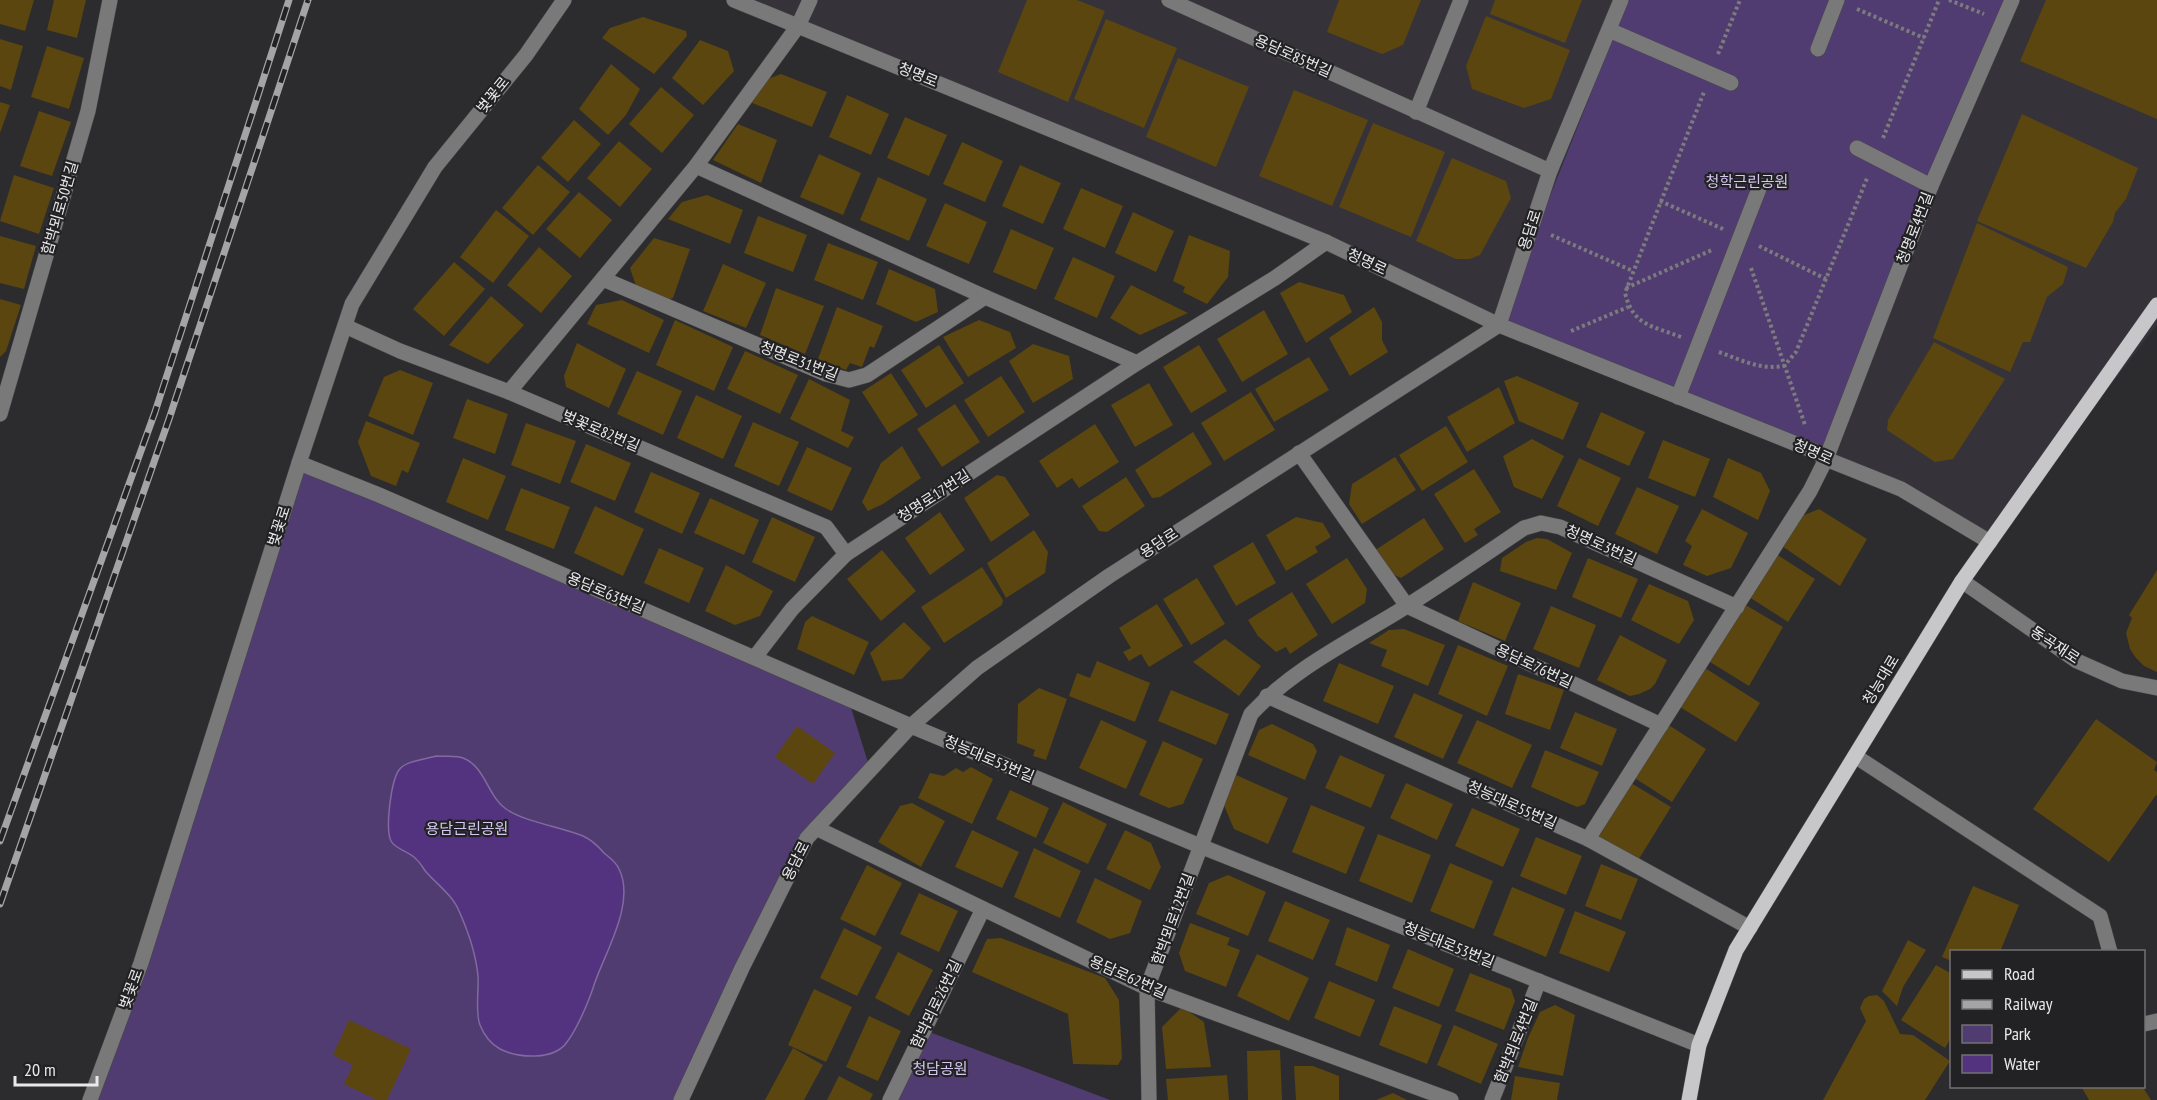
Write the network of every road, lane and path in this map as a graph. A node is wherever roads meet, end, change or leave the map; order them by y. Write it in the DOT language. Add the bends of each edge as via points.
graph roads {
  1 [pos="110,0"];
  2 [pos="564,0"];
  3 [pos="734,0"];
  4 [pos="810,0"];
  5 [pos="1169,0"];
  6 [pos="1461,0"];
  7 [pos="1622,0"];
  8 [pos="1740,0"];
  9 [pos="1837,0"];
  10 [pos="1939,0"];
  11 [pos="1948,0"];
  12 [pos="2012,0"];
  13 [pos="2002,22"];
  14 [pos="798,26"];
  15 [pos="1609,30"];
  16 [pos="1924,38"];
  17 [pos="1818,49"];
  18 [pos="1711,74"];
  19 [pos="1731,83"];
  20 [pos="1416,112"];
  21 [pos="1857,148"];
  22 [pos="1876,157"];
  23 [pos="696,166"];
  24 [pos="1550,171"];
  25 [pos="1762,181"];
  26 [pos="1931,186"];
  27 [pos="1531,226"];
  28 [pos="1741,237"];
  29 [pos="1326,242"];
  30 [pos="1633,271"];
  31 [pos="603,279"];
  32 [pos="1626,288"];
  33 [pos="985,297"];
  34 [pos="2157,305"];
  35 [pos="1628,307"];
  36 [pos="1499,325"];
  37 [pos="345,326"];
  38 [pos="1544,343"];
  39 [pos="1700,344"];
  40 [pos="1137,363"];
  41 [pos="1784,366"];
  42 [pos="5,384"];
  43 [pos="509,392"];
  44 [pos="1678,397"];
  45 [pos="0,414"];
  46 [pos="1299,453"];
  47 [pos="1820,455"];
  48 [pos="299,463"];
  49 [pos="1990,542"];
  50 [pos="846,554"];
  51 [pos="1962,582"];
  52 [pos="1407,606"];
  53 [pos="1737,607"];
  54 [pos="755,657"];
  55 [pos="2157,688"];
  56 [pos="1267,696"];
  57 [pos="1661,725"];
  58 [pos="911,726"];
  59 [pos="1856,756"];
  60 [pos="816,828"];
  61 [pos="1588,839"];
  62 [pos="1200,846"];
  63 [pos="983,909"];
  64 [pos="1750,928"];
  65 [pos="2110,950"];
  66 [pos="1539,981"];
  67 [pos="1147,988"];
  68 [pos="1699,1045"];
  69 [pos="90,1100"];
  70 [pos="681,1100"];
  71 [pos="890,1100"];
  72 [pos="1149,1100"];
  73 [pos="1451,1100"];
  74 [pos="1492,1100"];
  75 [pos="1689,1100"];
  1 -- 42 [label="street, 함박뫼로50번길" via="88,111"];
  2 -- 37 [label="street, 벚꽃로" via="526,55 435,167 352,304"];
  3 -- 14 [label="street, 청명로"];
  4 -- 14 [label="street"];
  5 -- 20 [label="street, 용담로85번길"];
  6 -- 20 [label="street"];
  7 -- 15 [label="street, 용담로"];
  8 -- 18 [label="path"];
  9 -- 16 [label="path"];
  9 -- 17 [label="street"];
  10 -- 16 [label="path"];
  11 -- 13 [label="path"];
  12 -- 13 [label="street, 청명로4번길"];
  13 -- 26 [label="street, 청명로4번길"];
  14 -- 23 [label="street"];
  14 -- 29 [label="street, 청명로"];
  15 -- 18 [label="street"];
  15 -- 24 [label="street, 용담로"];
  16 -- 22 [label="path"];
  18 -- 19 [label="street"];
  18 -- 30 [label="path"];
  20 -- 24 [label="street, 용담로85번길"];
  21 -- 22 [label="street"];
  22 -- 26 [label="street"];
  22 -- 41 [label="path" via="1796,352"];
  23 -- 31 [label="street"];
  23 -- 33 [label="street"];
  24 -- 27 [label="street, 용담로"];
  25 -- 28 [label="street"];
  26 -- 47 [label="street, 청명로4번길"];
  27 -- 30 [label="path"];
  27 -- 36 [label="street, 용담로"];
  28 -- 32 [label="path"];
  28 -- 39 [label="street"];
  28 -- 41 [label="path"];
  29 -- 36 [label="street, 청명로"];
  29 -- 40 [label="street, 청명로17번길"];
  30 -- 32 [label="path"];
  31 -- 33 [label="street, 청명로31번길" via="826,374 849,380 867,375"];
  31 -- 43 [label="street"];
  32 -- 35 [label="path"];
  33 -- 40 [label="street"];
  34 -- 49 [label="main road, 청능대로"];
  35 -- 38 [label="path"];
  35 -- 39 [label="path" via="1638,320"];
  36 -- 38 [label="street, 청명로"];
  36 -- 46 [label="street, 용담로"];
  37 -- 43 [label="street, 벚꽃로82번길"];
  37 -- 48 [label="street, 벚꽃로"];
  38 -- 44 [label="street, 청명로"];
  39 -- 41 [label="path" via="1755,366"];
  39 -- 44 [label="street"];
  40 -- 50 [label="street, 청명로17번길"];
  41 -- 47 [label="path"];
  42 -- 45 [label="street, 함박뫼로50번길"];
  43 -- 50 [label="street, 벚꽃로82번길" via="826,527"];
  44 -- 47 [label="street, 청명로"];
  46 -- 52 [label="street, 용담로76번길"];
  46 -- 58 [label="street, 용담로" via="1109,576 977,668"];
  47 -- 49 [label="street, 청명로" via="1901,489"];
  47 -- 53 [label="street" via="1810,491"];
  48 -- 54 [label="street, 용담로63번길"];
  48 -- 69 [label="street, 벚꽃로" via="141,963"];
  49 -- 51 [label="main road, 청능대로"];
  50 -- 54 [label="street, 청명로17번길" via="792,609"];
  51 -- 55 [label="street, 동곡재로" via="2077,661 2122,681"];
  51 -- 59 [label="main road, 청능대로"];
  52 -- 53 [label="street, 청명로3번길" via="1524,528 1541,523 1560,527"];
  52 -- 56 [label="street"];
  52 -- 57 [label="street, 용담로76번길"];
  53 -- 57 [label="street"];
  54 -- 58 [label="street, 용담로63번길"];
  56 -- 61 [label="street, 청능대로55번길"];
  56 -- 62 [label="street" via="1251,714"];
  57 -- 61 [label="street"];
  58 -- 60 [label="street, 용담로"];
  58 -- 62 [label="street, 청능대로53번길"];
  59 -- 64 [label="main road, 청능대로"];
  59 -- 65 [label="street" via="2100,916"];
  60 -- 63 [label="street, 용담로62번길"];
  60 -- 70 [label="street, 용담로" via="807,838 742,968"];
  61 -- 64 [label="street, 청능대로55번길"];
  62 -- 66 [label="street, 청능대로53번길"];
  62 -- 67 [label="street, 함박뫼로12번길"];
  63 -- 67 [label="street, 용담로62번길"];
  63 -- 71 [label="street, 함박뫼로26번길"];
  64 -- 68 [label="main road, 청능대로" via="1736,950"];
  66 -- 68 [label="street, 청능대로53번길"];
  66 -- 74 [label="street, 함박뫼로4번길"];
  67 -- 72 [label="street, 함박뫼로12번길"];
  67 -- 73 [label="street, 용담로62번길"];
  68 -- 75 [label="main road, 청능대로"];
}
